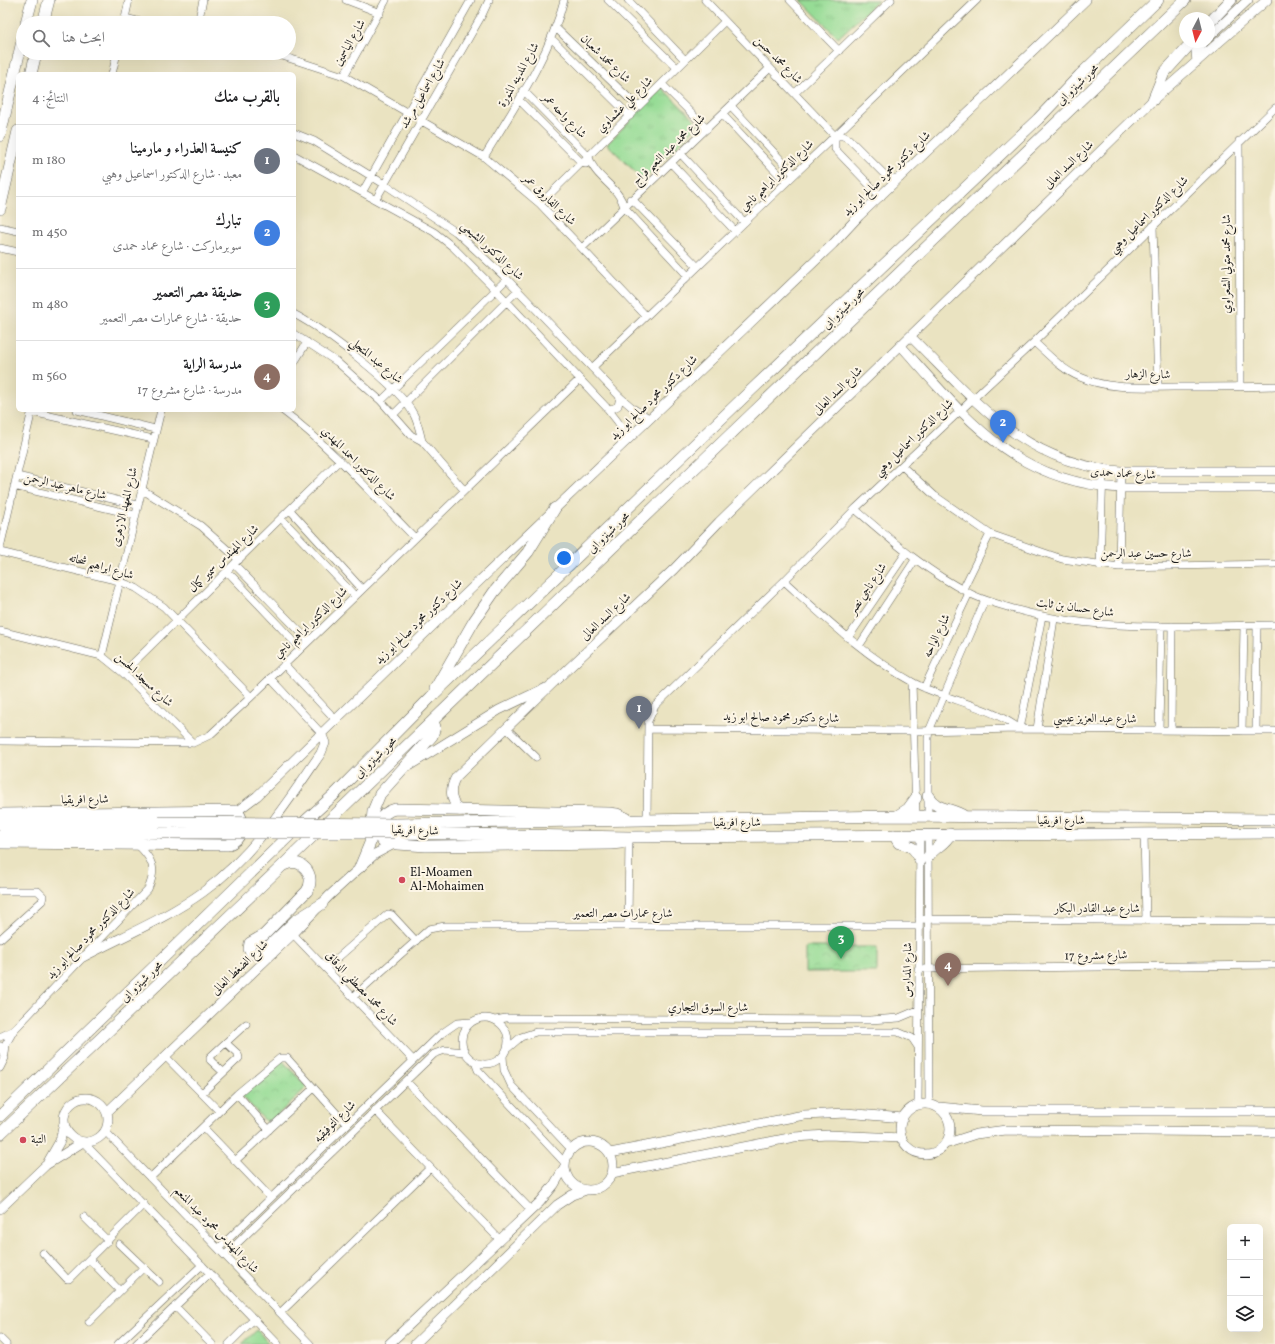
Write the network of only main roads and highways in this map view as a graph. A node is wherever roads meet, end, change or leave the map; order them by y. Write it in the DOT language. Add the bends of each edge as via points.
graph roads {
  1 [pos="32,0"];
  2 [pos="49,0"];
  3 [pos="1158,0"];
  4 [pos="1185,0"];
  5 [pos="1231,0"];
  6 [pos="28,16"];
  7 [pos="45,16"];
  8 [pos="1215,17"];
  9 [pos="1187,48"];
  10 [pos="18,60"];
  11 [pos="34,60"];
  12 [pos="31,72"];
  13 [pos="1152,100"];
  14 [pos="0,136"];
  15 [pos="16,140"];
  16 [pos="0,209"];
  17 [pos="555,508"];
  18 [pos="431,697"];
  19 [pos="433,721"];
  20 [pos="928,796"];
  21 [pos="916,798"];
  22 [pos="0,814"];
  23 [pos="897,816"];
  24 [pos="966,818"];
  25 [pos="1275,819"];
  26 [pos="630,821"];
  27 [pos="0,824"];
  28 [pos="1275,833"];
  29 [pos="950,834"];
  30 [pos="0,835"];
  31 [pos="894,835"];
  32 [pos="630,836"];
  33 [pos="0,843"];
  34 [pos="283,865"];
  35 [pos="360,867"];
  36 [pos="322,904"];
  37 [pos="0,1116"];
  38 [pos="0,1134"];
  1 -- 6 [label="main road"];
  2 -- 7 [label="main road"];
  3 -- 18 [label="main road, محور شينزو ابى" via="959,196"];
  4 -- 19 [label="main road, محور شينزو ابى"];
  5 -- 8 [label="main road"];
  9 -- 13 [label="main road" via="1164,73"];
  10 -- 14 [label="main road"];
  11 -- 12 [label="main road"];
  15 -- 16 [label="main road"];
  17 -- 18 [label="main road" via="528,552 494,592 474,621"];
  18 -- 37 [label="main road, محور شينزو ابى" via="334,795"];
  19 -- 34 [label="main road, محور شينزو ابى"];
  19 -- 35 [label="main road" via="435,728 432,736 384,788 377,800 372,817 370,843"];
  20 -- 24 [label="main road" via="935,805 955,811"];
  21 -- 23 [label="main road" via="908,809"];
  22 -- 33 [label="main road, شارع افريقيا" via="237,811 242,820 242,829 237,839 230,844"];
  23 -- 24 [label="main road, شارع افريقيا"];
  23 -- 26 [label="main road, شارع افريقيا"];
  24 -- 25 [label="main road, شارع افريقيا"];
  26 -- 27 [label="main road, bridge"];
  26 -- 32 [label="main road, شارع افريقيا" via="622,815 608,813 395,809 380,820 378,832 380,840 392,845 611,844 621,843"];
  28 -- 29 [label="main road, شارع افريقيا"];
  29 -- 31 [label="main road, شارع افريقيا"];
  29 -- 31 [label="main road" via="945,842 924,859 910,845 899,843"];
  30 -- 32 [label="main road, bridge" via="394,833"];
  31 -- 32 [label="main road, شارع افريقيا"];
  34 -- 36 [label="main road" via="302,865 310,874 310,885 268,930 250,943 249,949 252,953 261,954 295,921"];
  34 -- 38 [label="main road, محور شينزو ابى"];
}
